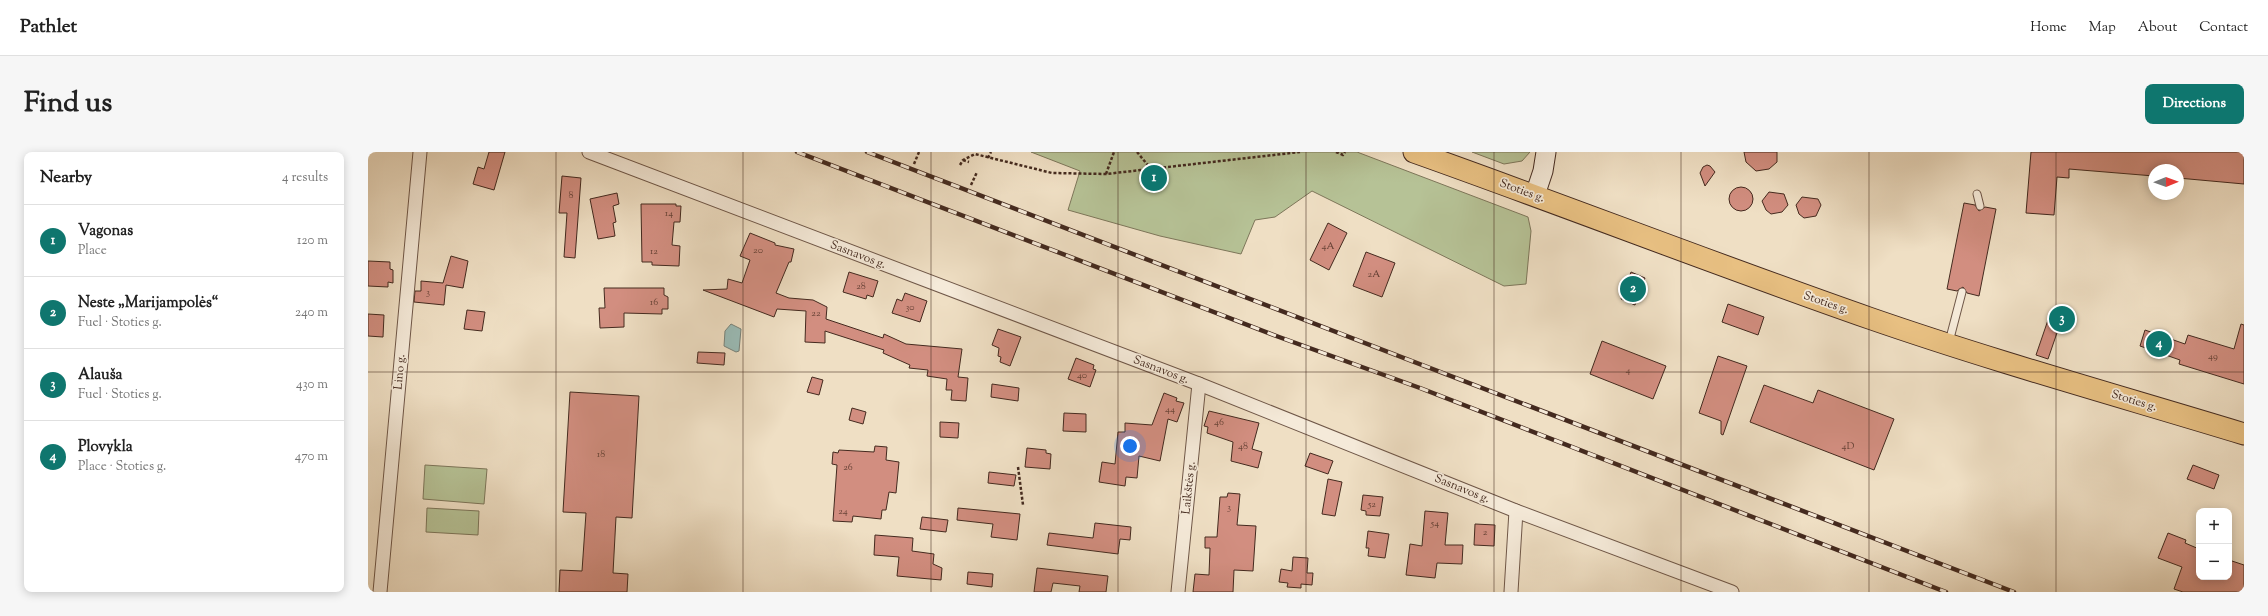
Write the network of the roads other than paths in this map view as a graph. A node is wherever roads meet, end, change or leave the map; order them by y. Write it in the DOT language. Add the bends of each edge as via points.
graph roads {
  1 [pos="420,152"];
  2 [pos="589,152"];
  3 [pos="1414,152"];
  4 [pos="1546,152"];
  5 [pos="1977,194"];
  6 [pos="1535,195"];
  7 [pos="1980,206"];
  8 [pos="1962,292"];
  9 [pos="1949,344"];
  10 [pos="1199,384"];
  11 [pos="2244,434"];
  12 [pos="1516,511"];
  13 [pos="380,592"];
  14 [pos="1178,592"];
  15 [pos="1511,592"];
  16 [pos="1732,592"];
  1 -- 13 [label="street, Lino g."];
  2 -- 10 [label="street, Sasnavos g."];
  3 -- 6 [label="main road, Stoties g."];
  4 -- 6 [label="street"];
  5 -- 7 [label="lane"];
  6 -- 9 [label="main road, Stoties g." via="1687,254"];
  8 -- 9 [label="lane"];
  9 -- 11 [label="main road, Stoties g."];
  10 -- 12 [label="street, Sasnavos g."];
  10 -- 14 [label="street, Laikštės g."];
  12 -- 15 [label="street"];
  12 -- 16 [label="street, Sasnavos g."];
}
